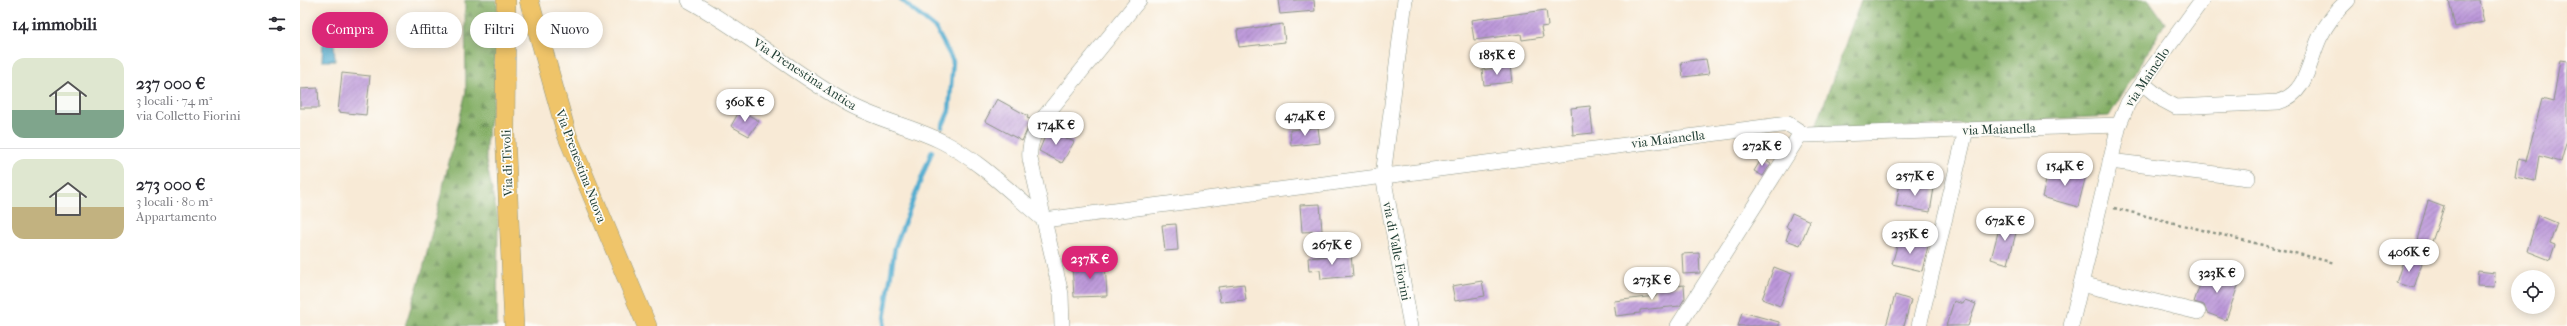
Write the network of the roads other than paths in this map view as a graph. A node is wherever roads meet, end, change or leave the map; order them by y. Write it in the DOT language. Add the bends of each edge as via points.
graph roads {
  1 [pos="506,0"];
  2 [pos="529,0"];
  3 [pos="688,0"];
  4 [pos="1139,0"];
  5 [pos="1406,0"];
  6 [pos="2202,0"];
  7 [pos="2348,0"];
  8 [pos="2142,83"];
  9 [pos="2119,125"];
  10 [pos="1966,130"];
  11 [pos="1801,133"];
  12 [pos="2110,161"];
  13 [pos="1383,176"];
  14 [pos="2248,178"];
  15 [pos="1044,220"];
  16 [pos="2081,284"];
  17 [pos="2198,312"];
  18 [pos="514,326"];
  19 [pos="647,326"];
  20 [pos="1062,326"];
  21 [pos="1412,326"];
  22 [pos="1678,326"];
  23 [pos="1919,326"];
  24 [pos="2071,326"];
  1 -- 18 [label="main road, Via di Tivoli" via="506,133"];
  2 -- 19 [label="main road, Via Prenestina Nuova" via="567,135"];
  3 -- 15 [label="street, Via Prenestina Antica" via="845,102 871,115 931,136 956,150"];
  4 -- 15 [label="street" via="1044,116 1034,134 1029,154"];
  5 -- 13 [label="street, via di Valle Fiorini"];
  6 -- 8 [label="street, via Mainello"];
  7 -- 8 [label="street" via="2326,26 2303,84 2288,99 2278,102 2185,108 2168,104"];
  8 -- 9 [label="street, via Mainello" via="2128,103"];
  9 -- 10 [label="street, via Maianella"];
  9 -- 12 [label="street, via Mainello"];
  10 -- 11 [label="street, via Maianella"];
  10 -- 23 [label="street"];
  11 -- 13 [label="street, via Maianella" via="1788,124"];
  11 -- 22 [label="street"];
  12 -- 14 [label="street"];
  12 -- 16 [label="street, via Mainello"];
  13 -- 15 [label="street, via Maianella"];
  13 -- 21 [label="street, via di Valle Fiorini"];
  15 -- 20 [label="street" via="1061,294"];
  16 -- 17 [label="street"];
  16 -- 24 [label="street, via Mainello"];
}
